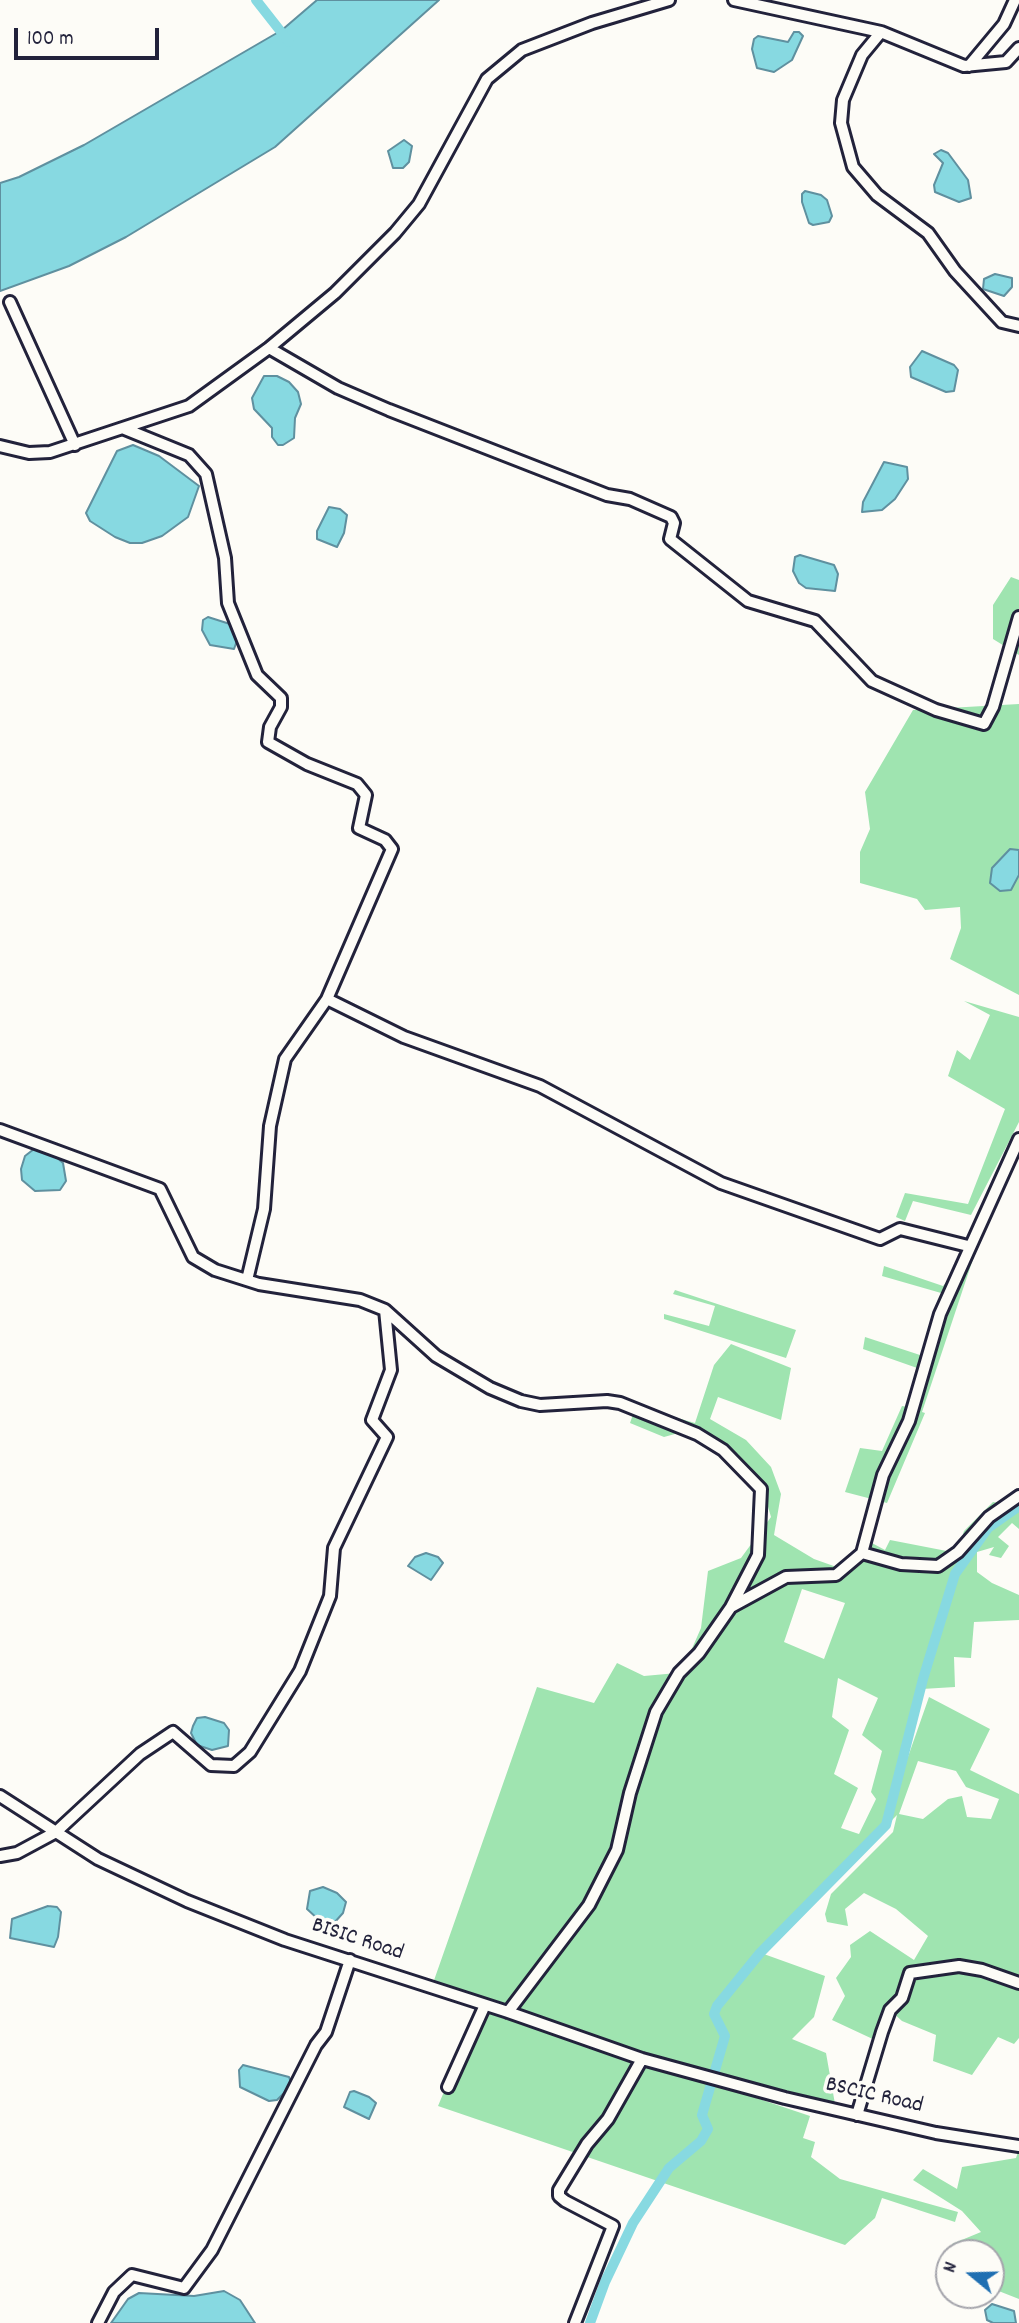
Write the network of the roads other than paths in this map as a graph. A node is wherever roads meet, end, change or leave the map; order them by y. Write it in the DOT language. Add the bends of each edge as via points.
graph roads {
  1 [pos="669,0"];
  2 [pos="734,0"];
  3 [pos="1015,0"];
  4 [pos="881,32"];
  5 [pos="1019,48"];
  6 [pos="969,66"];
  7 [pos="10,302"];
  8 [pos="1019,326"];
  9 [pos="269,348"];
  10 [pos="125,429"];
  11 [pos="75,445"];
  12 [pos="0,446"];
  13 [pos="1019,617"];
  14 [pos="327,999"];
  15 [pos="0,1130"];
  16 [pos="1019,1139"];
  17 [pos="968,1246"];
  18 [pos="247,1280"];
  19 [pos="385,1310"];
  20 [pos="1019,1496"];
  21 [pos="862,1553"];
  22 [pos="731,1607"];
  23 [pos="0,1796"];
  24 [pos="56,1832"];
  25 [pos="0,1856"];
  26 [pos="350,1960"];
  27 [pos="1019,1983"];
  28 [pos="485,2005"];
  29 [pos="508,2012"];
  30 [pos="642,2059"];
  31 [pos="721,2079"];
  32 [pos="448,2087"];
  33 [pos="857,2115"];
  34 [pos="1019,2146"];
  35 [pos="98,2323"];
  36 [pos="575,2323"];
  1 -- 9 [label="street" via="522,50 488,79 419,205 363,267"];
  2 -- 4 [label="street"];
  3 -- 6 [label="street" via="1004,24"];
  4 -- 6 [label="street"];
  4 -- 8 [label="street" via="862,55 843,100 841,123 853,167 877,195 928,233 955,271 1002,322"];
  5 -- 6 [label="street" via="1006,62"];
  7 -- 11 [label="street"];
  9 -- 10 [label="street" via="189,405"];
  9 -- 13 [label="street" via="338,388 389,410 671,517 670,539 748,601 815,621 872,681 936,710 984,724"];
  10 -- 11 [label="street"];
  10 -- 14 [label="street" via="190,455 206,474 225,558 228,603 257,675 281,698 268,742 357,784 366,795 359,828 385,840 391,849"];
  11 -- 12 [label="street" via="29,453"];
  14 -- 17 [label="street" via="404,1037 540,1086 721,1183 880,1239 900,1229"];
  14 -- 18 [label="street" via="285,1059 270,1126 264,1209"];
  15 -- 18 [label="street" via="160,1189 193,1257"];
  16 -- 17 [label="street"];
  17 -- 21 [label="street" via="940,1314 909,1421 883,1475"];
  18 -- 19 [label="street" via="335,1294"];
  19 -- 22 [label="street" via="436,1356 521,1401 540,1405 614,1401 697,1434 723,1450 761,1489 758,1555"];
  19 -- 24 [label="street" via="391,1370 372,1420 387,1437 334,1548 330,1596 300,1671 250,1752 234,1766 211,1765 173,1732 140,1754"];
  20 -- 21 [label="street" via="989,1517 958,1552 938,1566 901,1564"];
  21 -- 22 [label="street" via="836,1575 786,1577"];
  22 -- 29 [label="street" via="679,1673 656,1712 617,1850 589,1905"];
  23 -- 24 [label="street, BISIC Road"];
  24 -- 25 [label="street" via="17,1853"];
  24 -- 26 [label="street, BISIC Road" via="98,1859 187,1900 285,1940"];
  26 -- 28 [label="street, BISIC Road"];
  26 -- 35 [label="street" via="326,2032 212,2250 184,2288 132,2274 114,2292"];
  27 -- 33 [label="street" via="959,1966 910,1973 902,1998 890,2010"];
  28 -- 29 [label="street, BISIC Road"];
  28 -- 32 [label="street"];
  29 -- 30 [label="street, BISIC Road"];
  30 -- 31 [label="street, BISIC Road"];
  30 -- 36 [label="street" via="559,2190 565,2201 613,2226"];
  31 -- 33 [label="street, BSCIC Road"];
  33 -- 34 [label="street, BSCIC Road"];
}
